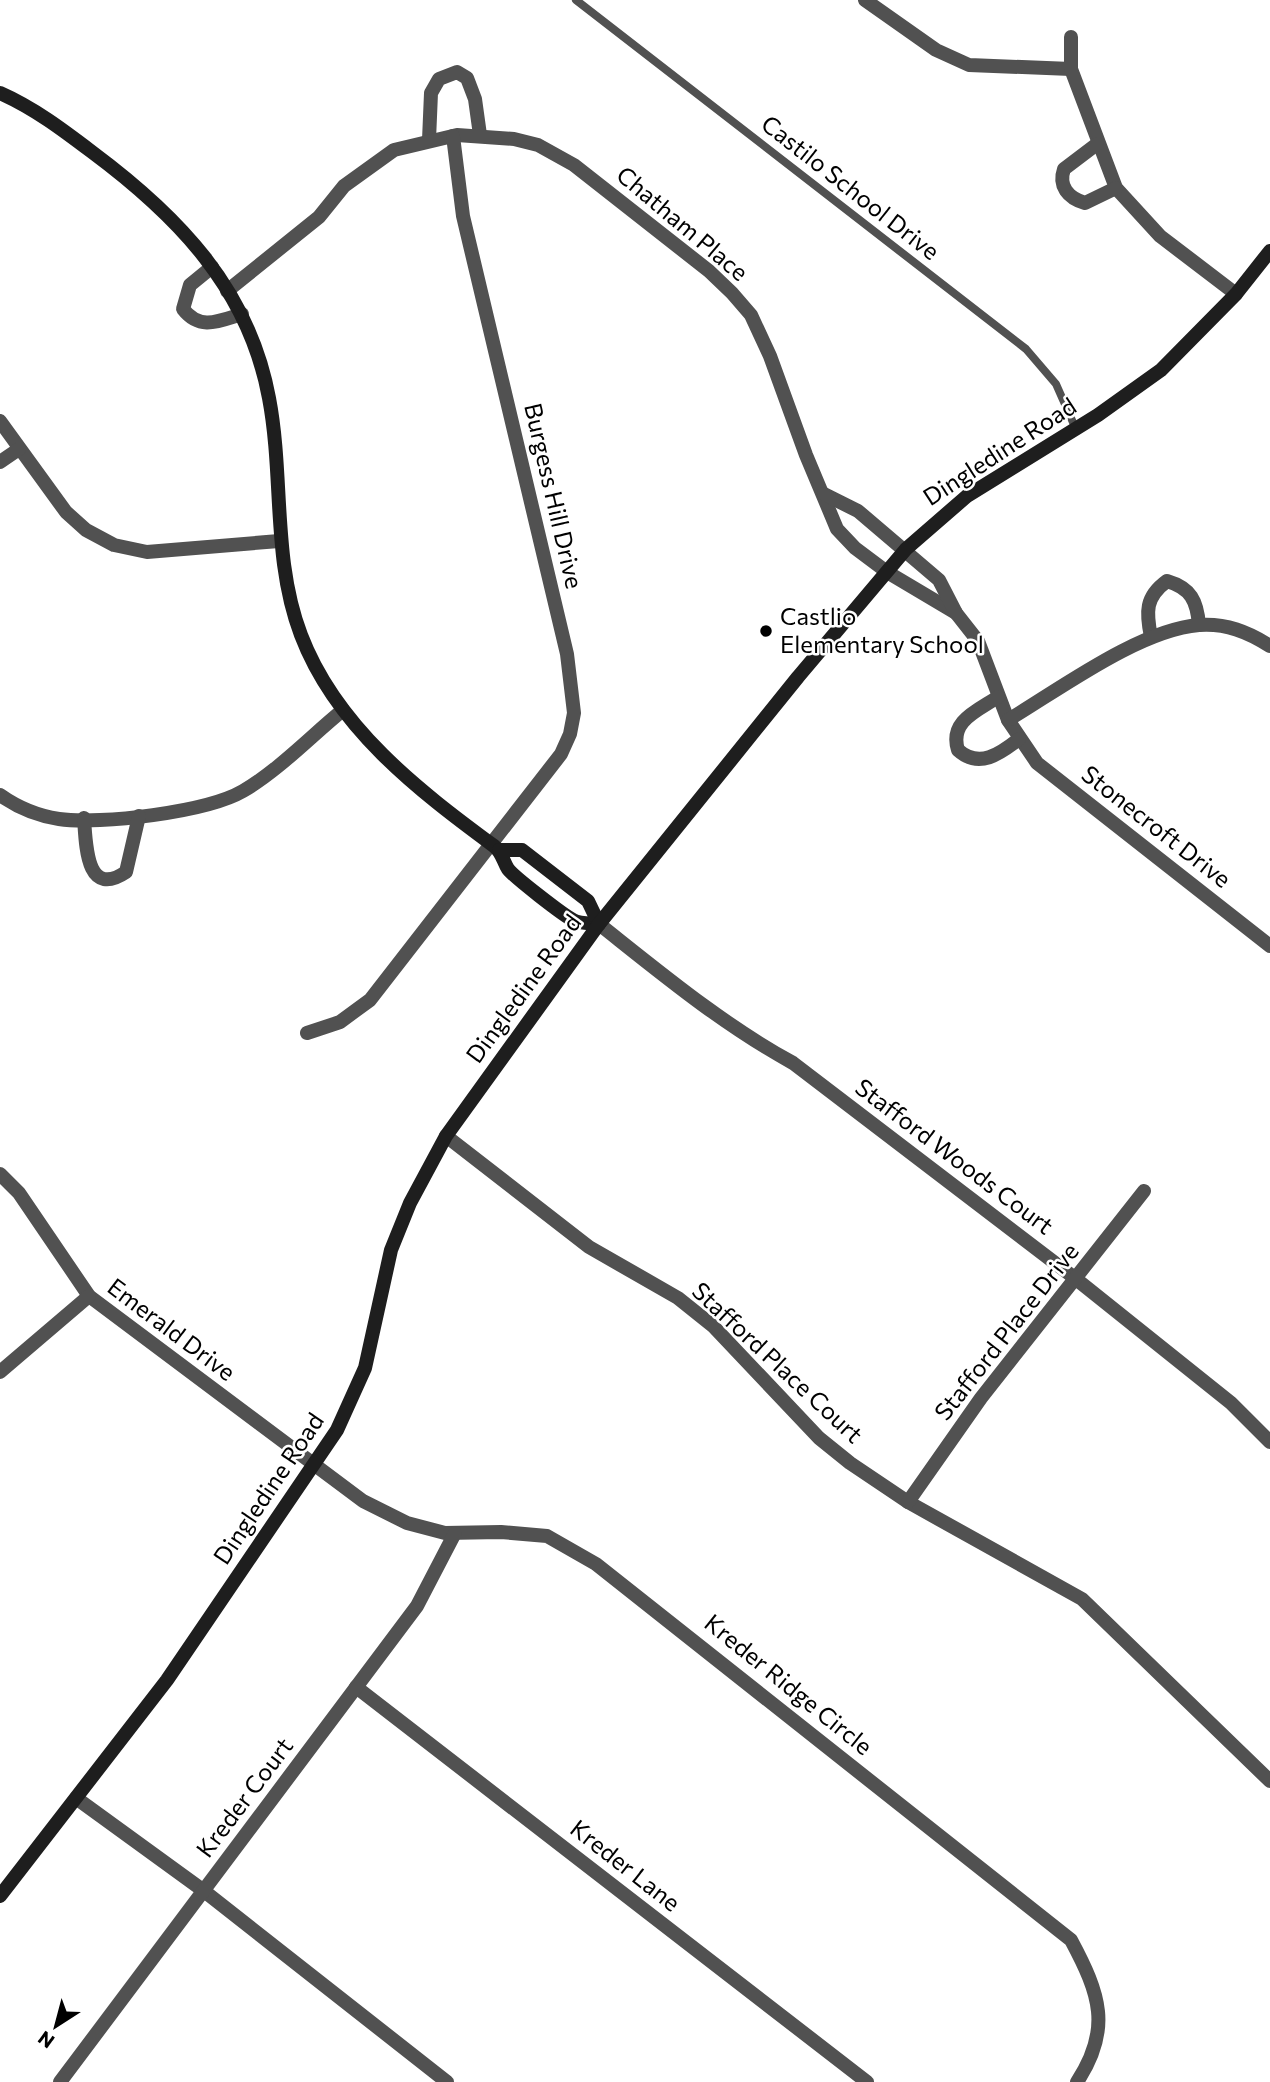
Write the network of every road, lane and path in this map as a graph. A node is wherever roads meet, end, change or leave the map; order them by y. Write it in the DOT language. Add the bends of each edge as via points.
graph roads {
  1 [pos="576,0"];
  2 [pos="865,0"];
  3 [pos="1071,37"];
  4 [pos="1071,69"];
  5 [pos="0,93"];
  6 [pos="480,135"];
  7 [pos="453,136"];
  8 [pos="429,140"];
  9 [pos="1097,144"];
  10 [pos="1116,188"];
  11 [pos="1270,251"];
  12 [pos="212,267"];
  13 [pos="227,290"];
  14 [pos="1236,294"];
  15 [pos="242,314"];
  16 [pos="0,421"];
  17 [pos="1075,428"];
  18 [pos="19,449"];
  19 [pos="0,462"];
  20 [pos="824,494"];
  21 [pos="279,541"];
  22 [pos="906,549"];
  23 [pos="887,572"];
  24 [pos="956,613"];
  25 [pos="1199,625"];
  26 [pos="1152,637"];
  27 [pos="1270,646"];
  28 [pos="998,697"];
  29 [pos="343,710"];
  30 [pos="1008,720"];
  31 [pos="1019,739"];
  32 [pos="0,795"];
  33 [pos="139,816"];
  34 [pos="84,818"];
  35 [pos="495,847"];
  36 [pos="600,924"];
  37 [pos="1270,946"];
  38 [pos="307,1033"];
  39 [pos="446,1136"];
  40 [pos="0,1174"];
  41 [pos="1144,1191"];
  42 [pos="1076,1279"];
  43 [pos="89,1296"];
  44 [pos="0,1372"];
  45 [pos="1270,1441"];
  46 [pos="313,1466"];
  47 [pos="908,1502"];
  48 [pos="456,1533"];
  49 [pos="356,1687"];
  50 [pos="1270,1781"];
  51 [pos="76,1798"];
  52 [pos="204,1891"];
  53 [pos="0,1896"];
  54 [pos="60,2082"];
  55 [pos="447,2082"];
  56 [pos="867,2082"];
  57 [pos="1077,2082"];
  1 -- 17 [label="lane, Castilo School Drive" via="1026,349 1056,384"];
  2 -- 4 [label="street" via="936,50 969,65"];
  3 -- 4 [label="street"];
  4 -- 9 [label="street"];
  5 -- 12 [label="street" via="37,112 127,178 200,247"];
  6 -- 7 [label="street, Chatham Place"];
  6 -- 8 [label="street" via="475,99 467,78 457,72 439,79 431,93"];
  6 -- 20 [label="street, Chatham Place" via="538,145 574,165 732,293 751,314"];
  7 -- 8 [label="street, Chatham Place"];
  7 -- 35 [label="street, Burgess Hill Drive" via="463,216 568,654 573,713 561,754"];
  8 -- 13 [label="street, Chatham Place" via="394,150 368,167 344,186 319,217"];
  9 -- 10 [label="street"];
  9 -- 10 [label="street" via="1064,169 1062,183 1067,194 1084,203"];
  10 -- 14 [label="street" via="1160,236"];
  11 -- 14 [label="street, Dingledine Road"];
  12 -- 13 [label="street"];
  12 -- 15 [label="street" via="190,285 183,309 201,324"];
  13 -- 15 [label="street"];
  14 -- 17 [label="street, Dingledine Road" via="1161,370"];
  15 -- 21 [label="street" via="252,332 270,398"];
  16 -- 18 [label="street"];
  17 -- 22 [label="street, Dingledine Road" via="967,496"];
  18 -- 19 [label="street"];
  18 -- 21 [label="street" via="66,512 86,530 114,545 147,552"];
  20 -- 22 [label="street" via="858,511"];
  20 -- 23 [label="street, Chatham Place" via="837,529"];
  21 -- 29 [label="street" via="301,635"];
  22 -- 23 [label="street, Dingledine Road"];
  22 -- 24 [label="street, Stonecroft Drive" via="939,580"];
  23 -- 24 [label="street, Stonecroft Drive"];
  23 -- 36 [label="street, Dingledine Road"];
  24 -- 28 [label="street, Stonecroft Drive" via="978,640"];
  25 -- 26 [label="street"];
  25 -- 26 [label="street" via="1195,599 1180,584 1167,581 1154,590 1148,602"];
  25 -- 27 [label="street" via="1233,628"];
  26 -- 30 [label="street"];
  28 -- 30 [label="street, Stonecroft Drive"];
  28 -- 31 [label="street" via="963,720 955,741 958,750 968,759 985,759"];
  29 -- 33 [label="street" via="245,790 191,809"];
  29 -- 35 [label="street" via="405,776"];
  30 -- 31 [label="street, Stonecroft Drive"];
  31 -- 37 [label="street, Stonecroft Drive" via="1037,763"];
  32 -- 34 [label="street" via="15,806 60,819"];
  33 -- 34 [label="street"];
  33 -- 34 [label="street" via="126,872 114,880 96,875 88,858"];
  35 -- 36 [label="street" via="509,870 573,921"];
  35 -- 36 [label="street" via="522,850 588,901"];
  35 -- 38 [label="street, Burgess Hill Drive" via="370,1000 340,1022"];
  36 -- 39 [label="street, Dingledine Road"];
  36 -- 42 [label="street, Stafford Woods Court" via="694,1000 747,1038 793,1063"];
  39 -- 46 [label="street, Dingledine Road" via="391,1250 358,1388"];
  39 -- 47 [label="street, Stafford Place Court" via="589,1247 695,1312 742,1354 819,1438"];
  40 -- 43 [label="street, Emerald Drive" via="19,1193"];
  41 -- 42 [label="street, Stafford Place Drive"];
  42 -- 45 [label="street, Stafford Woods Court" via="1231,1403"];
  42 -- 47 [label="street, Stafford Place Drive"];
  43 -- 44 [label="street"];
  43 -- 46 [label="street, Emerald Drive"];
  46 -- 48 [label="street, Kreder Ridge Circle" via="363,1501 407,1523"];
  46 -- 51 [label="street, Dingledine Road" via="167,1680"];
  47 -- 50 [label="street, Stafford Place Court" via="1082,1599"];
  48 -- 49 [label="street, Kreder Court" via="417,1606"];
  48 -- 57 [label="street, Kreder Ridge Circle" via="547,1536 596,1564 1071,1940 1087,1969 1099,2013 1094,2056"];
  49 -- 52 [label="street, Kreder Court"];
  49 -- 56 [label="street, Kreder Lane"];
  51 -- 52 [label="street"];
  51 -- 53 [label="street, Dingledine Road"];
  52 -- 54 [label="street, Kreder Court"];
  52 -- 55 [label="street"];
}
